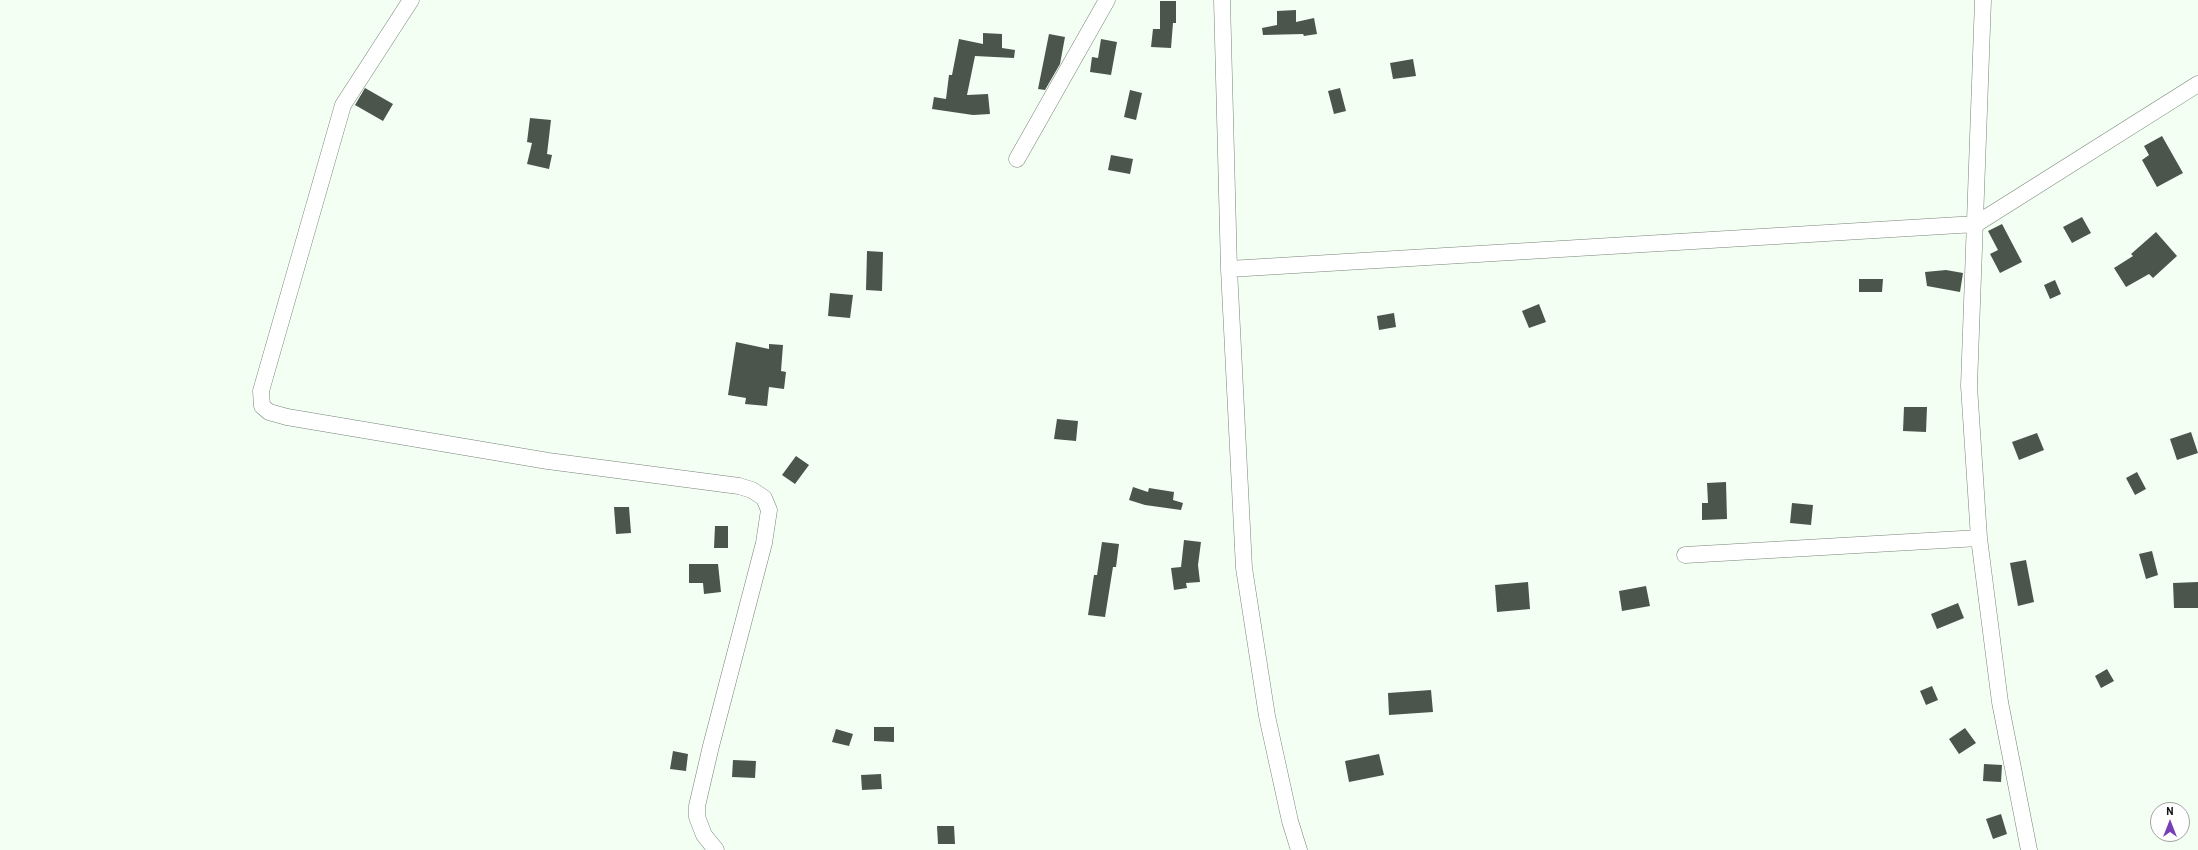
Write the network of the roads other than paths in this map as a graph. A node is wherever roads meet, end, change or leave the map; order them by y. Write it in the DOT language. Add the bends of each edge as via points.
graph roads {
  1 [pos="411,0"];
  2 [pos="1107,0"];
  3 [pos="1222,0"];
  4 [pos="1983,0"];
  5 [pos="2198,84"];
  6 [pos="1017,159"];
  7 [pos="1976,224"];
  8 [pos="1229,269"];
  9 [pos="1979,538"];
  10 [pos="1685,555"];
  11 [pos="716,850"];
  12 [pos="1299,850"];
  13 [pos="2029,850"];
  1 -- 11 [label="street" via="343,105 261,391 262,406 269,412 287,417 540,460 739,486 752,490 764,498 769,510 764,543 697,806 697,818 704,835"];
  2 -- 6 [label="street"];
  3 -- 8 [label="street"];
  4 -- 7 [label="street"];
  5 -- 7 [label="street"];
  7 -- 8 [label="street"];
  7 -- 9 [label="street" via="1969,386"];
  8 -- 12 [label="street" via="1244,568 1267,716 1290,821"];
  9 -- 10 [label="street"];
  9 -- 13 [label="street" via="2000,702"];
}
